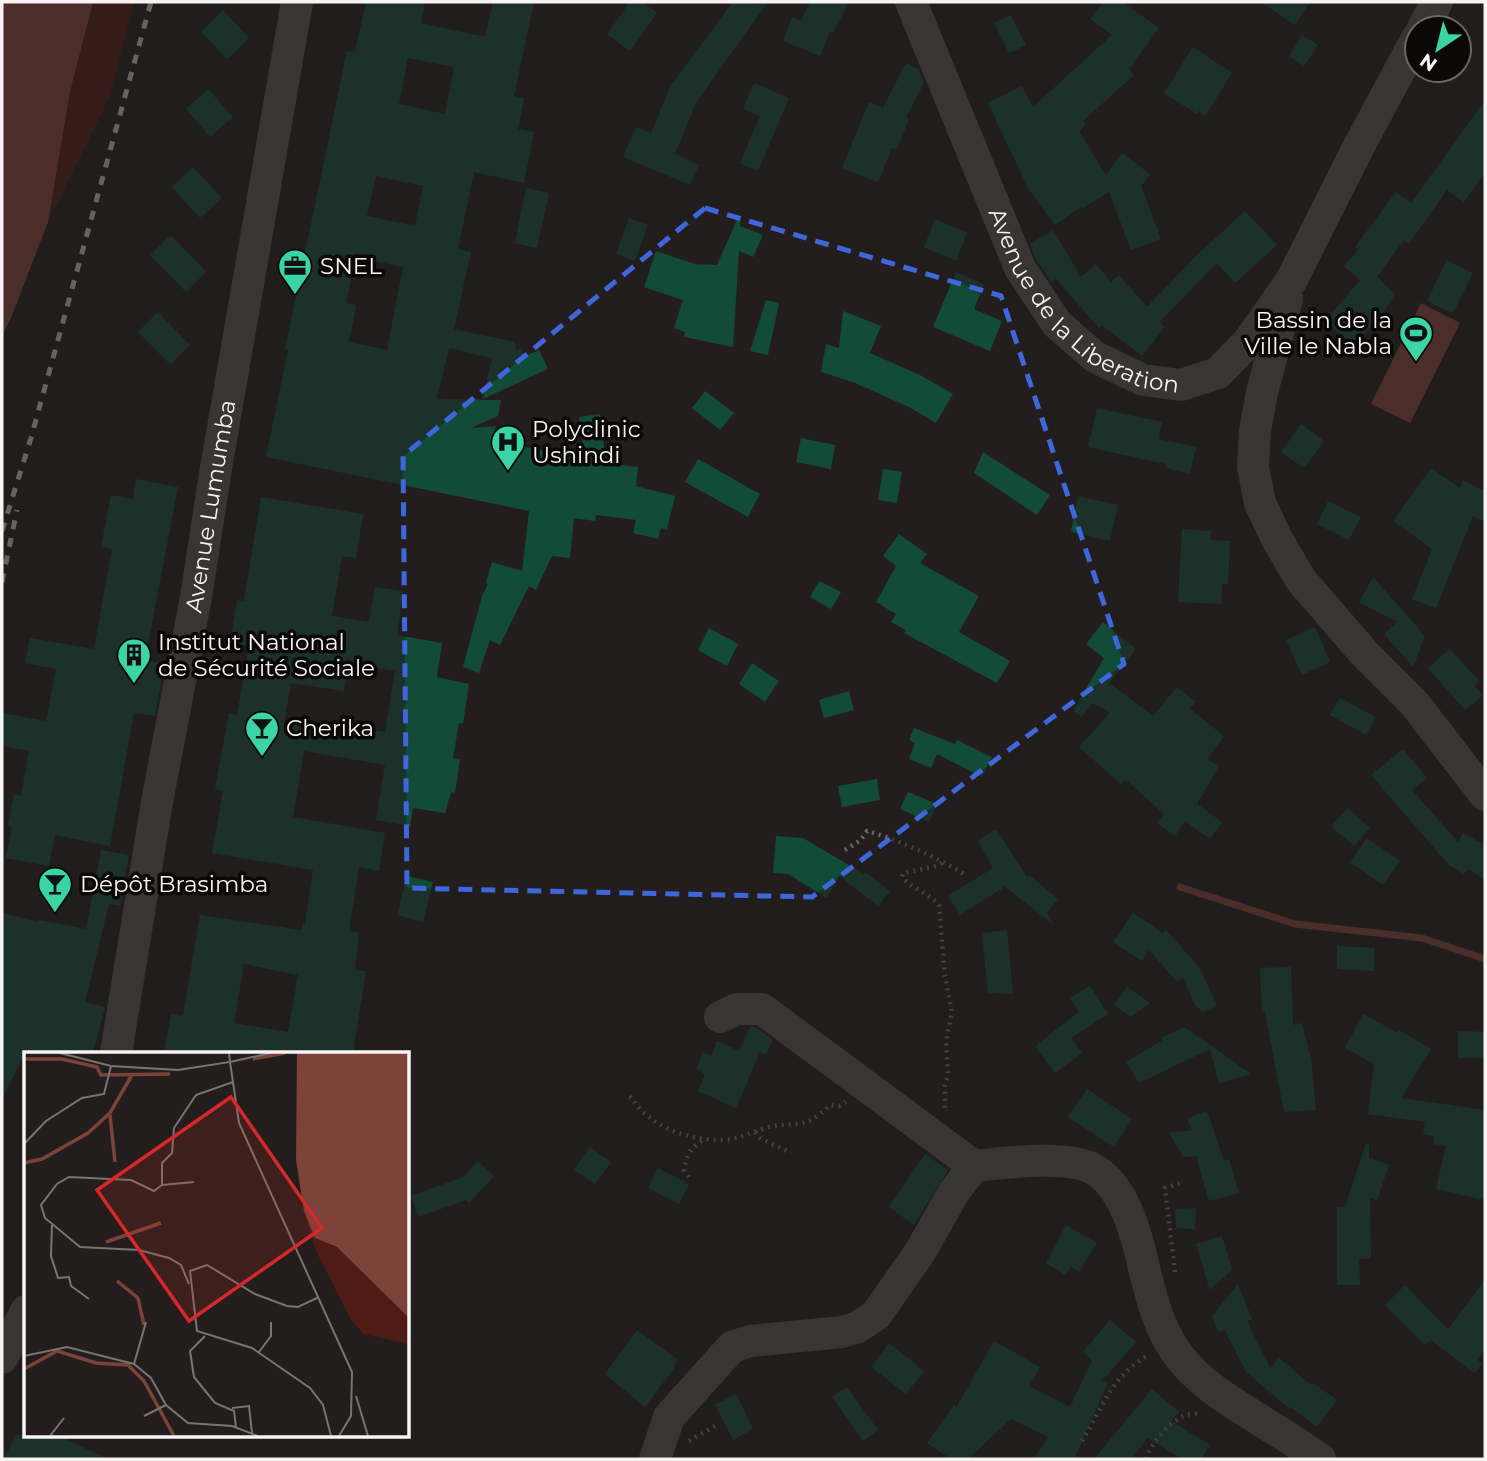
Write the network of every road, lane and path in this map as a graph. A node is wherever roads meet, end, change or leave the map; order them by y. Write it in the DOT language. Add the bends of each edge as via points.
graph roads {
  1 [pos="297,2"];
  2 [pos="911,2"];
  3 [pos="1403,64"];
  4 [pos="1291,281"];
  5 [pos="1485,795"];
  6 [pos="845,850"];
  7 [pos="942,863"];
  8 [pos="967,876"];
  9 [pos="720,1017"];
  10 [pos="116,1052"];
  11 [pos="879,1094"];
  12 [pos="629,1096"];
  13 [pos="755,1132"];
  14 [pos="704,1139"];
  15 [pos="941,1141"];
  16 [pos="791,1153"];
  17 [pos="974,1166"];
  18 [pos="689,1177"];
  19 [pos="24,1315"];
  20 [pos="1170,1343"];
  21 [pos="2,1358"];
  22 [pos="1211,1414"];
  23 [pos="1082,1441"];
  24 [pos="655,1459"];
  25 [pos="1146,1459"];
  26 [pos="1320,1459"];
  1 -- 10 [label="street, Avenue Lumumba"];
  2 -- 4 [label="street, Avenue de la Liberation" via="1020,268 1057,324 1094,357 1143,380 1181,385 1218,373 1248,342"];
  3 -- 4 [label="street, Avenue de la Liberation"];
  4 -- 5 [label="street" via="1255,431 1253,467 1260,503 1301,580 1414,703"];
  6 -- 7 [label="path" via="867,831"];
  7 -- 8 [label="path"];
  7 -- 15 [label="path" via="902,877 939,905 942,922 952,1012 944,1102 950,1124"];
  9 -- 11 [label="street" via="737,1009 762,1009"];
  11 -- 13 [label="path" via="870,1102 830,1105 804,1124"];
  11 -- 15 [label="street"];
  12 -- 14 [label="path" via="646,1117 665,1128"];
  13 -- 14 [label="path" via="725,1140"];
  13 -- 16 [label="path"];
  14 -- 18 [label="path" via="687,1155 684,1170"];
  15 -- 17 [label="street"];
  17 -- 20 [label="street" via="1066,1162 1094,1169 1112,1185 1136,1238 1151,1299"];
  17 -- 24 [label="street" via="876,1315 842,1332 750,1341 732,1347 669,1418"];
  19 -- 21 [label="street"];
  20 -- 23 [label="path" via="1124,1372"];
  20 -- 26 [label="street" via="1208,1385"];
  22 -- 25 [label="path" via="1184,1416 1161,1435"];
}
